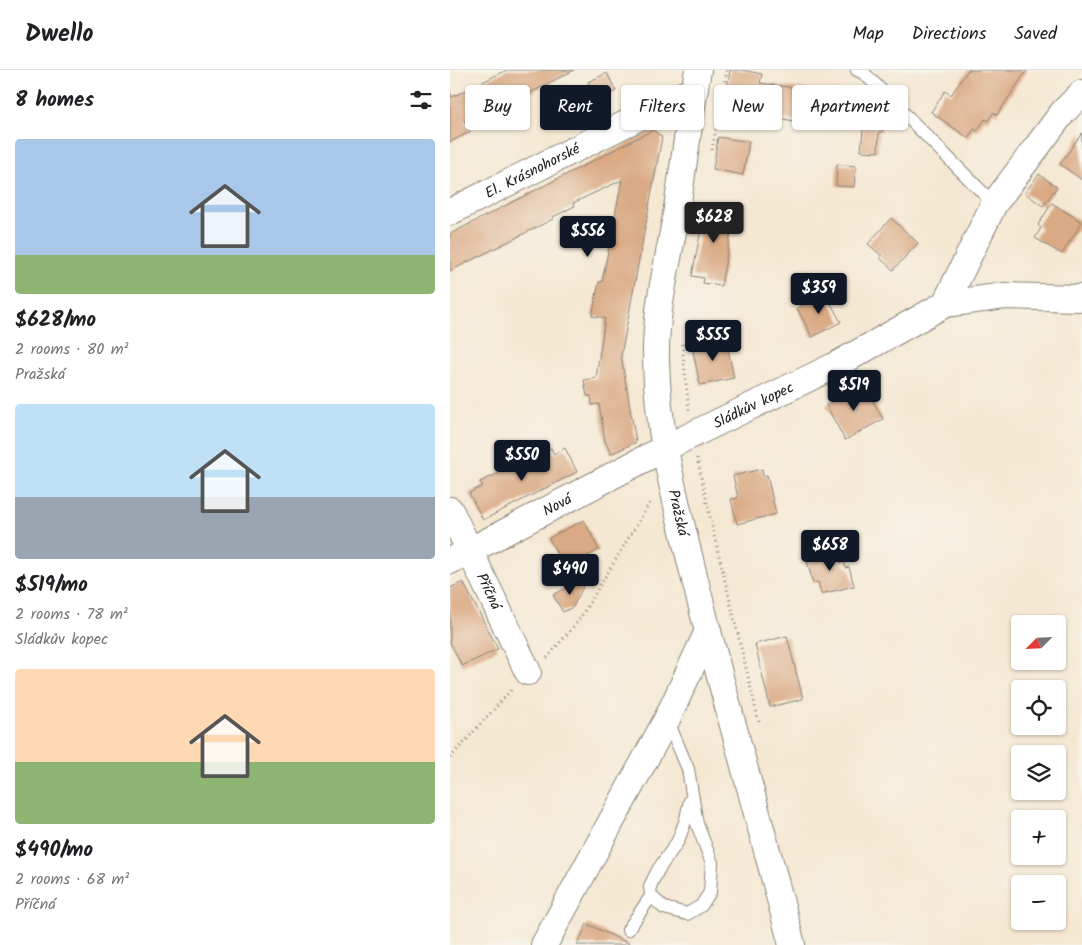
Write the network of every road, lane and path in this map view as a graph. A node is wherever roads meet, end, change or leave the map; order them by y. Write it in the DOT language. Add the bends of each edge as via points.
graph roads {
  1 [pos="727,70"];
  2 [pos="857,70"];
  3 [pos="696,79"];
  4 [pos="1082,93"];
  5 [pos="710,159"];
  6 [pos="994,204"];
  7 [pos="450,212"];
  8 [pos="1082,298"];
  9 [pos="945,304"];
  10 [pos="682,340"];
  11 [pos="692,435"];
  12 [pos="667,460"];
  13 [pos="450,510"];
  14 [pos="460,555"];
  15 [pos="708,632"];
  16 [pos="528,672"];
  17 [pos="667,718"];
  18 [pos="760,724"];
  19 [pos="450,758"];
  20 [pos="691,793"];
  21 [pos="651,896"];
  22 [pos="628,930"];
  23 [pos="544,945"];
  24 [pos="792,945"];
  1 -- 5 [label="path"];
  2 -- 6 [label="lane" via="865,74"];
  3 -- 7 [label="street, El. Krásnohorské"];
  3 -- 12 [label="street, Pražská" via="658,322 656,358"];
  4 -- 6 [label="street" via="1063,112"];
  6 -- 9 [label="street"];
  8 -- 9 [label="street, Sládkův kopec" via="1005,296"];
  9 -- 11 [label="street, Sládkův kopec" via="838,364"];
  10 -- 11 [label="path"];
  11 -- 12 [label="street, Sládkův kopec"];
  11 -- 18 [label="path"];
  12 -- 14 [label="street, Nová"];
  12 -- 15 [label="street, Pražská"];
  12 -- 16 [label="path" via="579,620 547,658"];
  13 -- 14 [label="street, Příčná"];
  14 -- 16 [label="street, Příčná"];
  15 -- 17 [label="street"];
  15 -- 24 [label="street, Pražská"];
  16 -- 19 [label="path"];
  17 -- 20 [label="lane" via="688,769"];
  17 -- 23 [label="street"];
  20 -- 21 [label="lane" via="678,840 650,886"];
  20 -- 21 [label="lane" via="697,824 712,863 710,892 701,906 687,914 664,908"];
  21 -- 22 [label="lane"];
}
